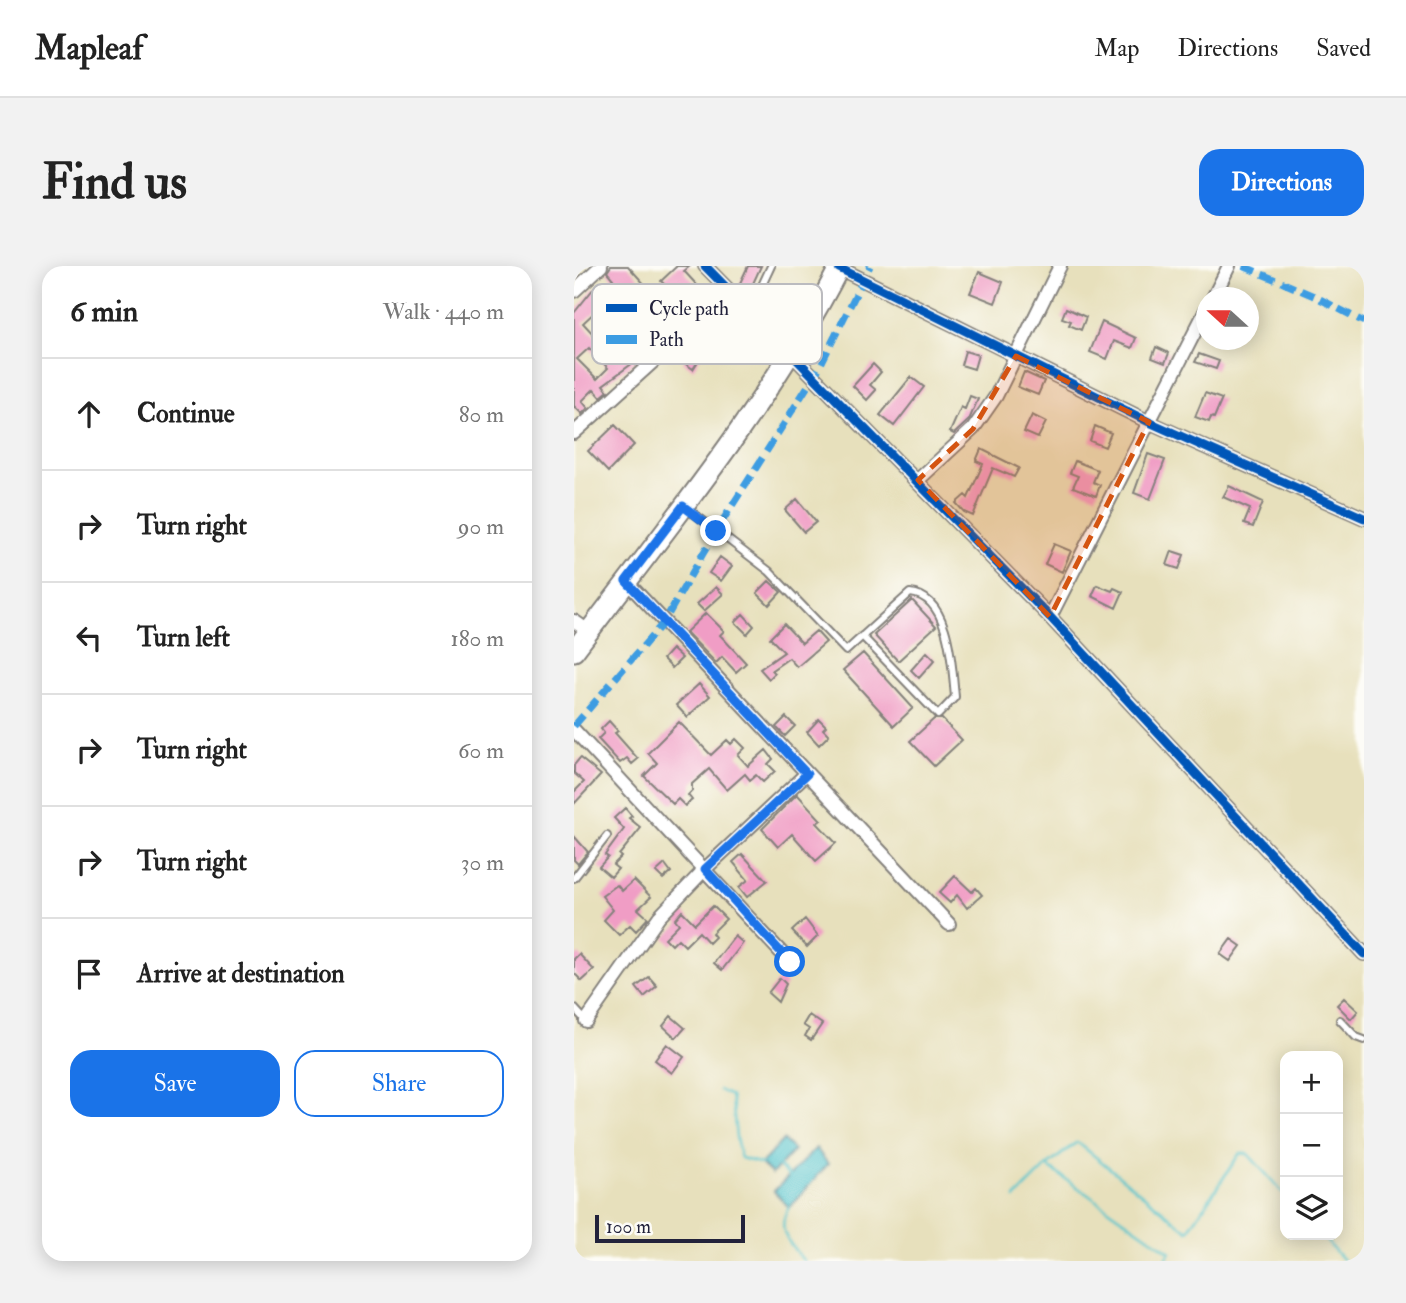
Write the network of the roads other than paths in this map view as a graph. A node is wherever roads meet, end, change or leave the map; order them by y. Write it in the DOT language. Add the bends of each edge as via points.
graph roads {
  1 [pos="601,266"];
  2 [pos="705,266"];
  3 [pos="771,266"];
  4 [pos="1060,266"];
  5 [pos="1229,266"];
  6 [pos="840,267"];
  7 [pos="722,284"];
  8 [pos="763,284"];
  9 [pos="1218,287"];
  10 [pos="574,291"];
  11 [pos="822,299"];
  12 [pos="1196,330"];
  13 [pos="1016,356"];
  14 [pos="650,364"];
  15 [pos="785,364"];
  16 [pos="803,364"];
  17 [pos="1149,422"];
  18 [pos="574,433"];
  19 [pos="918,480"];
  20 [pos="683,506"];
  21 [pos="1364,518"];
  22 [pos="626,581"];
  23 [pos="1050,617"];
  24 [pos="581,626"];
  25 [pos="862,636"];
  26 [pos="574,651"];
  27 [pos="574,730"];
  28 [pos="807,774"];
  29 [pos="607,836"];
  30 [pos="705,869"];
  31 [pos="574,878"];
  32 [pos="949,924"];
  33 [pos="1364,954"];
  34 [pos="790,962"];
  35 [pos="574,1008"];
  36 [pos="1340,1020"];
  37 [pos="586,1021"];
  38 [pos="1364,1040"];
  1 -- 10 [label="street"];
  2 -- 7 [label="street"];
  3 -- 8 [label="lane"];
  4 -- 13 [label="street"];
  5 -- 9 [label="street"];
  6 -- 11 [label="main road"];
  6 -- 13 [label="street"];
  12 -- 17 [label="street"];
  13 -- 17 [label="street"];
  13 -- 19 [label="street" via="996,396 972,429"];
  14 -- 18 [label="street"];
  15 -- 20 [label="main road"];
  16 -- 19 [label="street"];
  17 -- 21 [label="street"];
  17 -- 23 [label="street"];
  19 -- 23 [label="street"];
  20 -- 22 [label="main road"];
  20 -- 25 [label="lane" via="769,570 846,651"];
  22 -- 24 [label="main road"];
  22 -- 28 [label="street"];
  23 -- 33 [label="street"];
  24 -- 26 [label="main road"];
  25 -- 25 [label="lane" via="938,715 955,697 949,642 935,606 920,594 911,593"];
  27 -- 30 [label="street"];
  28 -- 30 [label="street"];
  28 -- 32 [label="street"];
  29 -- 31 [label="lane"];
  30 -- 34 [label="street"];
  30 -- 37 [label="street" via="659,917"];
  35 -- 37 [label="lane"];
  36 -- 38 [label="lane"];
}
